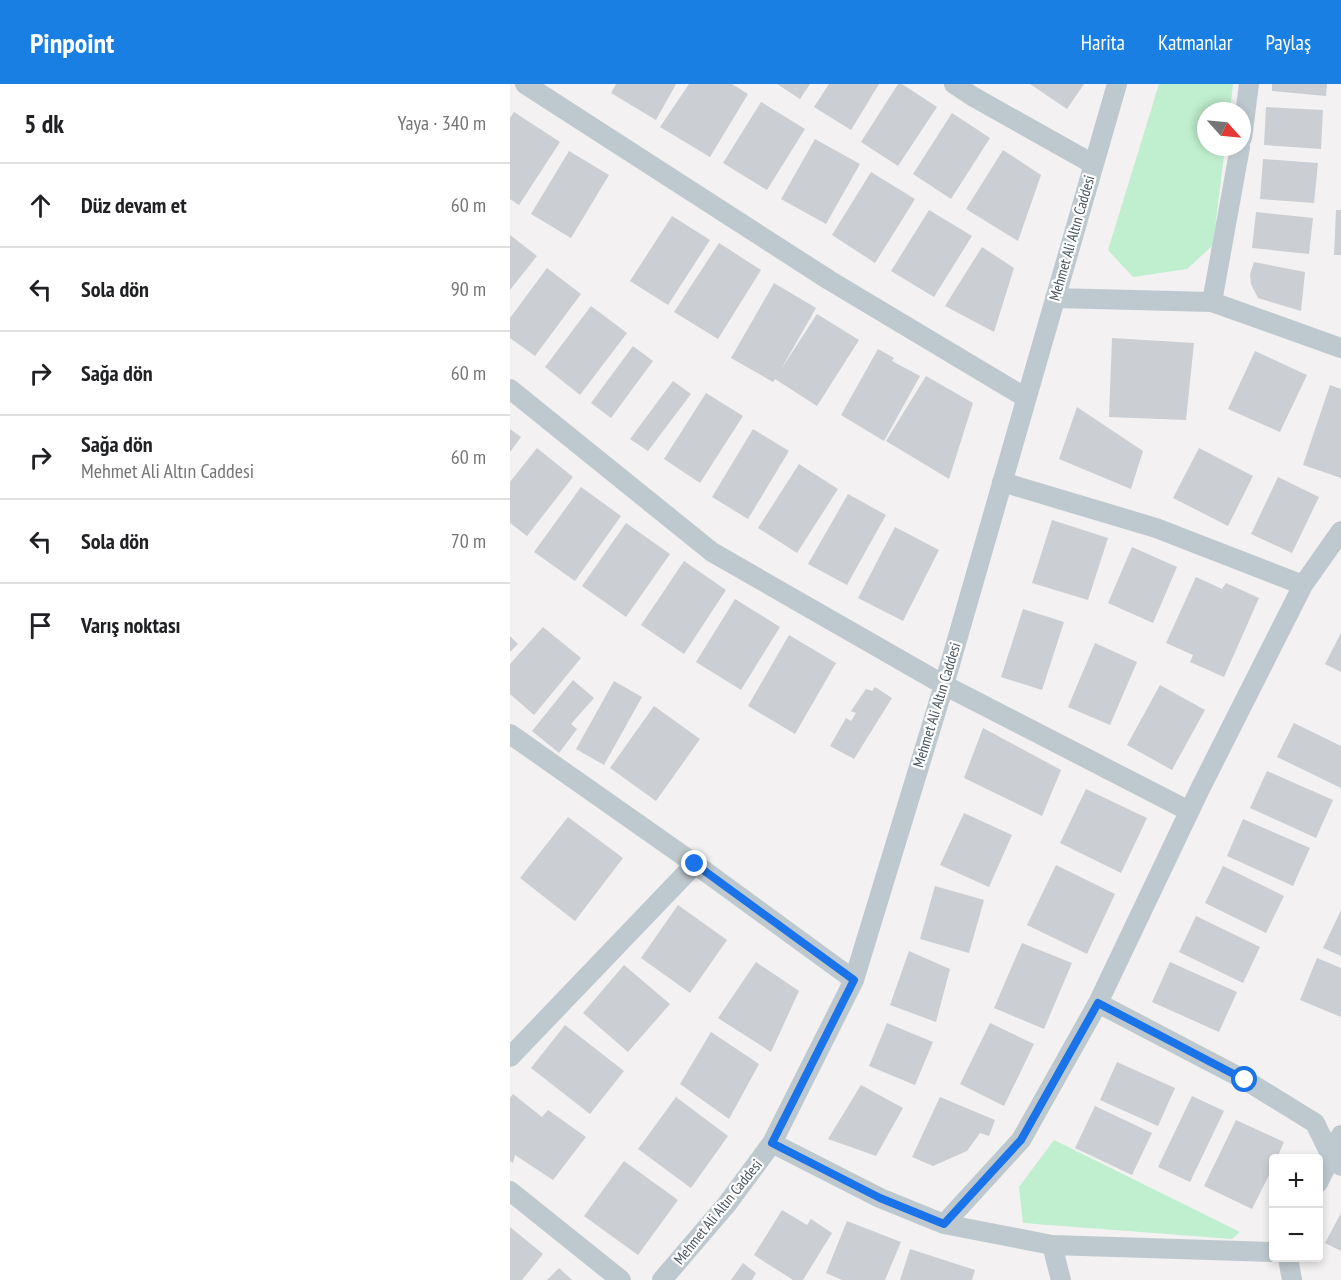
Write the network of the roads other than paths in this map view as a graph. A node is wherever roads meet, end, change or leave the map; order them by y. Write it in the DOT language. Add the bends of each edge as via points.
graph roads {
  1 [pos="525,84"];
  2 [pos="954,84"];
  3 [pos="1117,84"];
  4 [pos="1249,84"];
  5 [pos="1247,102"];
  6 [pos="1238,156"];
  7 [pos="1094,164"];
  8 [pos="1055,298"];
  9 [pos="1212,302"];
  10 [pos="1341,348"];
  11 [pos="510,389"];
  12 [pos="1026,398"];
  13 [pos="1002,482"];
  14 [pos="1341,531"];
  15 [pos="1304,585"];
  16 [pos="944,685"];
  17 [pos="510,734"];
  18 [pos="1189,811"];
  19 [pos="695,864"];
  20 [pos="854,980"];
  21 [pos="1098,1003"];
  22 [pos="510,1057"];
  23 [pos="1341,1135"];
  24 [pos="772,1143"];
  25 [pos="1336,1161"];
  26 [pos="1323,1177"];
  27 [pos="510,1191"];
  28 [pos="944,1224"];
  29 [pos="1052,1245"];
  30 [pos="1269,1252"];
  31 [pos="1289,1262"];
  32 [pos="621,1280"];
  33 [pos="662,1280"];
  34 [pos="1061,1280"];
  35 [pos="1292,1280"];
  1 -- 12 [label="street" via="829,280"];
  2 -- 7 [label="street"];
  3 -- 7 [label="street, Mehmet Ali Altın Caddesi"];
  4 -- 5 [label="street"];
  6 -- 9 [label="street"];
  7 -- 8 [label="street, Mehmet Ali Altın Caddesi"];
  8 -- 9 [label="street"];
  8 -- 12 [label="street, Mehmet Ali Altın Caddesi"];
  9 -- 10 [label="street"];
  11 -- 16 [label="street" via="712,552"];
  12 -- 13 [label="street, Mehmet Ali Altın Caddesi"];
  13 -- 15 [label="street" via="1156,528"];
  13 -- 16 [label="street, Mehmet Ali Altın Caddesi"];
  14 -- 15 [label="street"];
  15 -- 18 [label="street"];
  16 -- 18 [label="street"];
  16 -- 20 [label="street, Mehmet Ali Altın Caddesi"];
  17 -- 19 [label="street"];
  18 -- 21 [label="street"];
  19 -- 20 [label="street"];
  19 -- 22 [label="street"];
  20 -- 24 [label="street, Mehmet Ali Altın Caddesi"];
  21 -- 25 [label="street" via="1245,1080 1315,1123"];
  21 -- 28 [label="street" via="1021,1140"];
  23 -- 25 [label="street"];
  24 -- 28 [label="street" via="880,1198"];
  24 -- 33 [label="street, Mehmet Ali Altın Caddesi" via="727,1204"];
  25 -- 26 [label="street"];
  27 -- 32 [label="street"];
  28 -- 29 [label="street"];
  29 -- 30 [label="street"];
  29 -- 34 [label="street"];
  31 -- 35 [label="street"];
}
